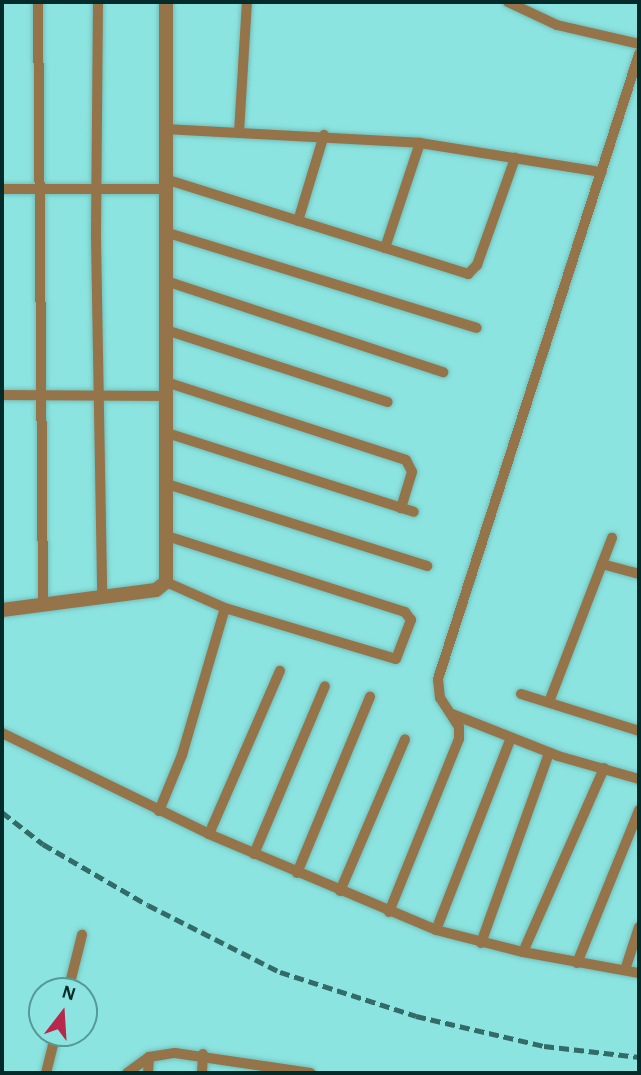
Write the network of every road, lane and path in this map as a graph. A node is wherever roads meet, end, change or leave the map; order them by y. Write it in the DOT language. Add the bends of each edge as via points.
graph roads {
  1 [pos="38,2"];
  2 [pos="99,2"];
  3 [pos="166,2"];
  4 [pos="247,2"];
  5 [pos="509,2"];
  6 [pos="639,44"];
  7 [pos="639,54"];
  8 [pos="165,130"];
  9 [pos="239,132"];
  10 [pos="324,135"];
  11 [pos="420,143"];
  12 [pos="515,158"];
  13 [pos="602,172"];
  14 [pos="165,184"];
  15 [pos="38,188"];
  16 [pos="2,189"];
  17 [pos="97,189"];
  18 [pos="298,220"];
  19 [pos="165,232"];
  20 [pos="385,248"];
  21 [pos="166,281"];
  22 [pos="477,328"];
  23 [pos="166,330"];
  24 [pos="443,372"];
  25 [pos="166,389"];
  26 [pos="2,396"];
  27 [pos="40,396"];
  28 [pos="98,396"];
  29 [pos="388,402"];
  30 [pos="167,433"];
  31 [pos="167,484"];
  32 [pos="401,508"];
  33 [pos="414,512"];
  34 [pos="167,536"];
  35 [pos="612,538"];
  36 [pos="602,564"];
  37 [pos="427,566"];
  38 [pos="639,574"];
  39 [pos="166,582"];
  40 [pos="102,597"];
  41 [pos="43,605"];
  42 [pos="225,608"];
  43 [pos="2,610"];
  44 [pos="280,671"];
  45 [pos="325,686"];
  46 [pos="521,694"];
  47 [pos="370,697"];
  48 [pos="549,702"];
  49 [pos="450,713"];
  50 [pos="639,731"];
  51 [pos="2,733"];
  52 [pos="511,737"];
  53 [pos="405,739"];
  54 [pos="549,753"];
  55 [pos="604,768"];
  56 [pos="639,779"];
  57 [pos="639,810"];
  58 [pos="159,811"];
  59 [pos="209,834"];
  60 [pos="254,854"];
  61 [pos="297,873"];
  62 [pos="340,891"];
  63 [pos="389,912"];
  64 [pos="639,927"];
  65 [pos="436,930"];
  66 [pos="82,936"];
  67 [pos="481,943"];
  68 [pos="523,952"];
  69 [pos="577,963"];
  70 [pos="625,970"];
  71 [pos="639,972"];
  72 [pos="72,977"];
  73 [pos="53,1047"];
  74 [pos="203,1054"];
  75 [pos="149,1057"];
  76 [pos="255,1067"];
  77 [pos="46,1073"];
  78 [pos="127,1073"];
  79 [pos="148,1073"];
  80 [pos="202,1073"];
  81 [pos="307,1073"];
  1 -- 15 [label="street"];
  2 -- 17 [label="street"];
  3 -- 8 [label="street"];
  4 -- 9 [label="street"];
  5 -- 6 [label="street" via="557,25"];
  7 -- 13 [label="street"];
  8 -- 9 [label="street"];
  8 -- 14 [label="street"];
  9 -- 10 [label="street"];
  10 -- 11 [label="street"];
  10 -- 18 [label="street"];
  11 -- 12 [label="street"];
  11 -- 20 [label="street"];
  12 -- 13 [label="street"];
  12 -- 20 [label="street" via="471,274"];
  13 -- 49 [label="street" via="439,678 439,698"];
  14 -- 17 [label="street"];
  14 -- 18 [label="street"];
  14 -- 19 [label="street"];
  15 -- 16 [label="street"];
  15 -- 17 [label="street"];
  15 -- 27 [label="street"];
  17 -- 28 [label="street"];
  18 -- 20 [label="street"];
  19 -- 21 [label="street"];
  19 -- 22 [label="street"];
  21 -- 23 [label="street"];
  21 -- 24 [label="street"];
  23 -- 25 [label="street"];
  23 -- 29 [label="street"];
  25 -- 28 [label="street"];
  25 -- 30 [label="street"];
  25 -- 32 [label="street" via="406,460 412,472"];
  26 -- 27 [label="street"];
  27 -- 28 [label="street"];
  27 -- 41 [label="street"];
  28 -- 40 [label="street"];
  30 -- 31 [label="street"];
  30 -- 32 [label="street"];
  31 -- 34 [label="street"];
  31 -- 37 [label="street"];
  32 -- 33 [label="street"];
  34 -- 39 [label="street"];
  34 -- 42 [label="street" via="411,617 396,659"];
  35 -- 36 [label="street"];
  36 -- 38 [label="street"];
  36 -- 48 [label="street"];
  39 -- 40 [label="street" via="156,590"];
  39 -- 42 [label="street"];
  40 -- 41 [label="street"];
  41 -- 43 [label="street"];
  42 -- 58 [label="street" via="195,717"];
  44 -- 59 [label="street"];
  45 -- 60 [label="street"];
  46 -- 48 [label="street"];
  47 -- 61 [label="street"];
  48 -- 50 [label="street"];
  49 -- 52 [label="street"];
  49 -- 63 [label="street" via="459,727 459,739"];
  51 -- 58 [label="street"];
  52 -- 54 [label="street"];
  52 -- 65 [label="street"];
  53 -- 62 [label="street"];
  54 -- 55 [label="street"];
  54 -- 67 [label="street"];
  55 -- 56 [label="street"];
  55 -- 68 [label="street"];
  57 -- 69 [label="street"];
  58 -- 59 [label="street"];
  59 -- 60 [label="street"];
  60 -- 61 [label="street"];
  61 -- 62 [label="street"];
  62 -- 63 [label="street"];
  63 -- 65 [label="street"];
  64 -- 70 [label="street"];
  65 -- 67 [label="street"];
  66 -- 72 [label="street"];
  67 -- 68 [label="street"];
  68 -- 69 [label="street"];
  69 -- 70 [label="street"];
  70 -- 71 [label="street"];
  73 -- 77 [label="street"];
  74 -- 75 [label="street"];
  74 -- 76 [label="street"];
  74 -- 80 [label="street"];
  75 -- 78 [label="street"];
  75 -- 79 [label="street"];
  76 -- 81 [label="street"];
}
